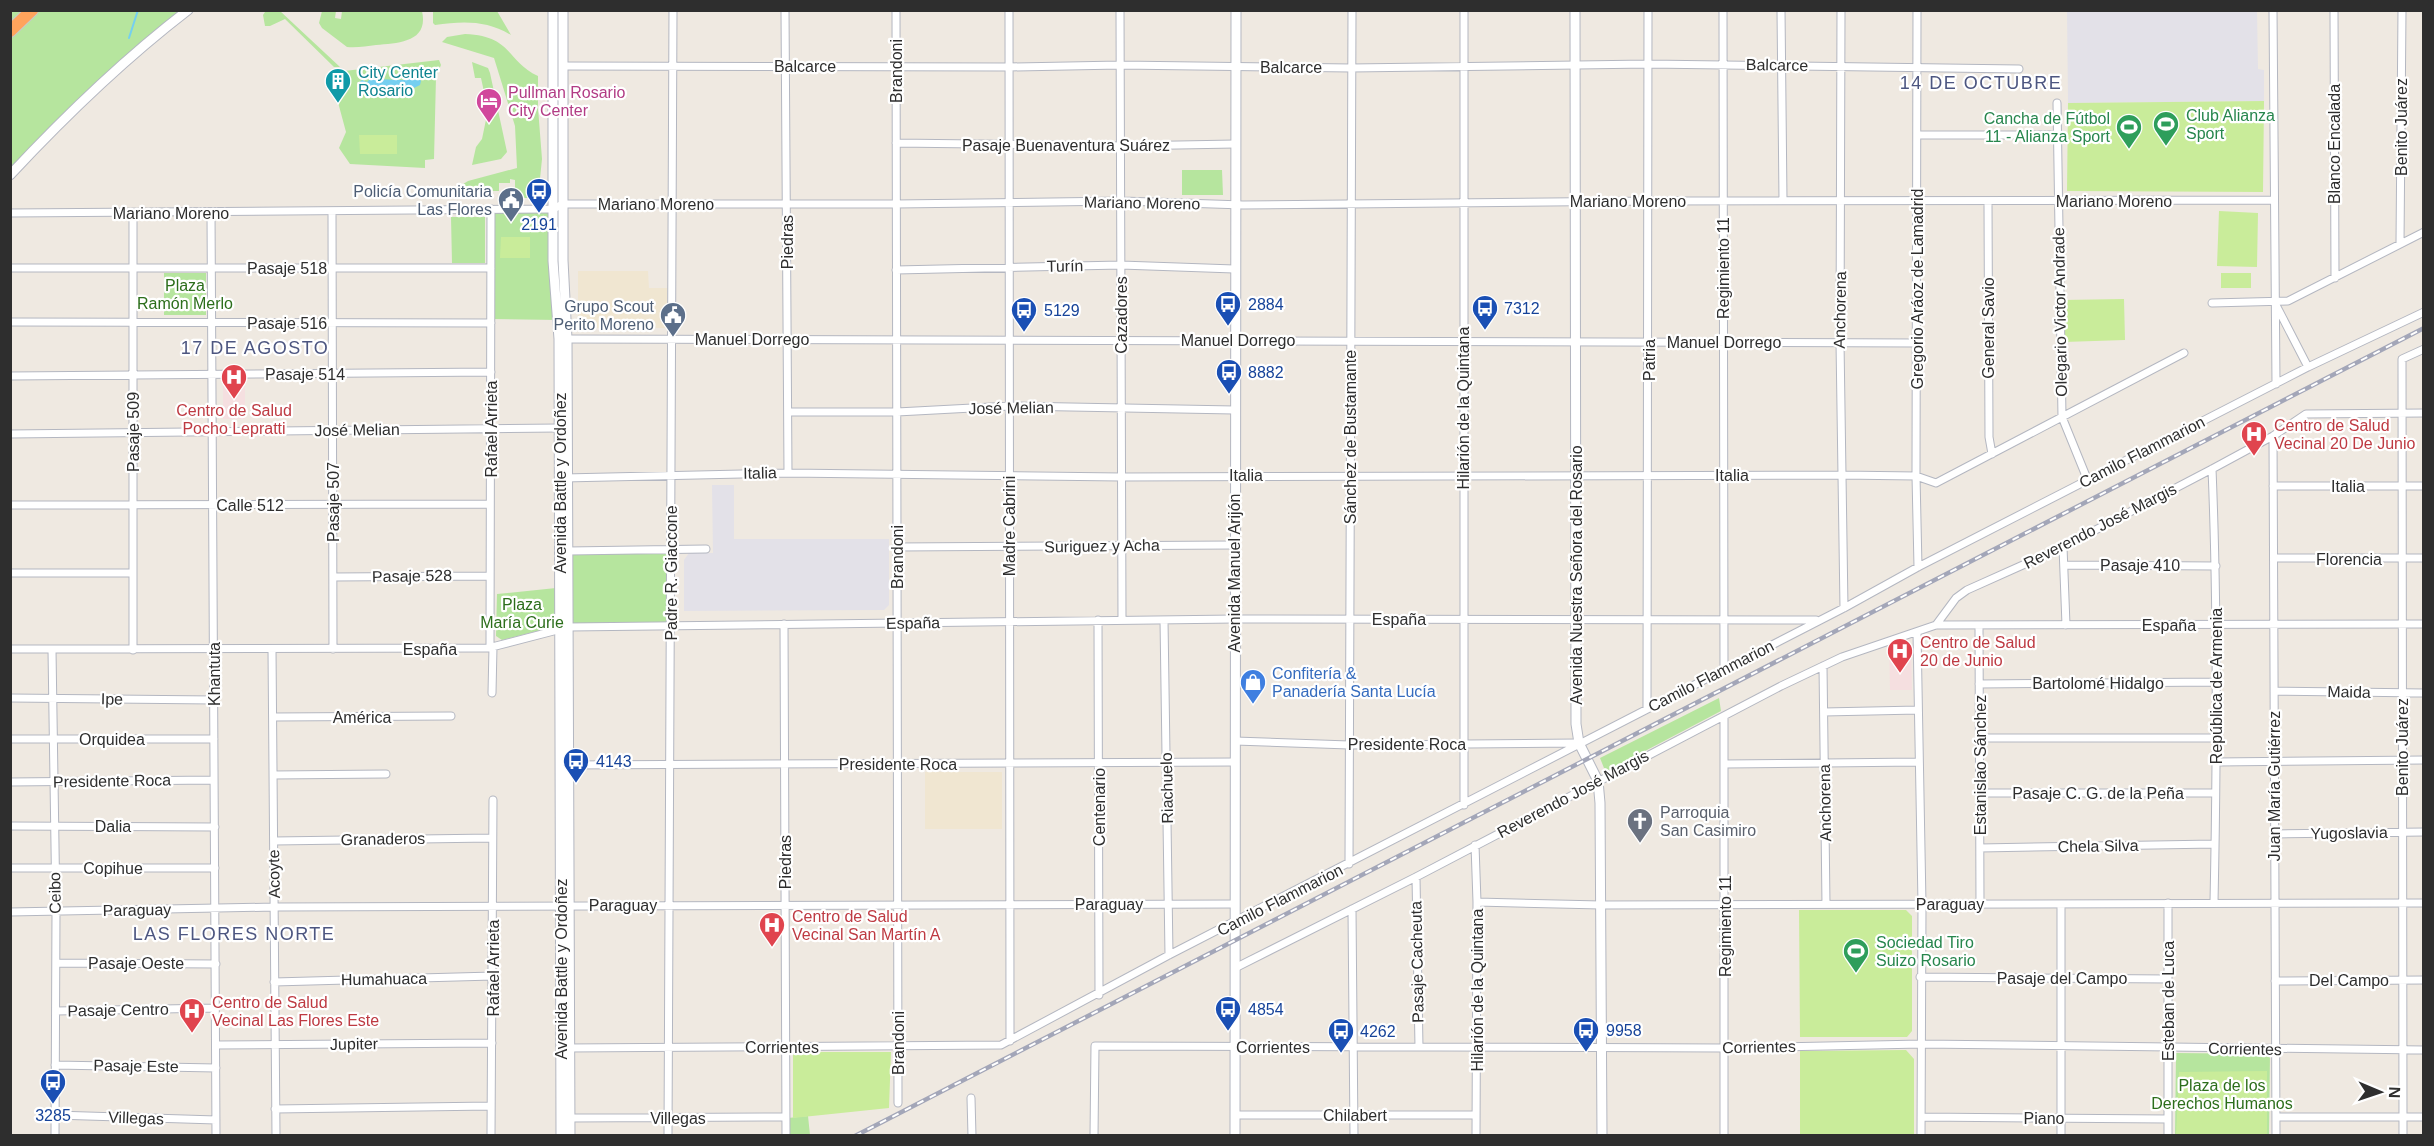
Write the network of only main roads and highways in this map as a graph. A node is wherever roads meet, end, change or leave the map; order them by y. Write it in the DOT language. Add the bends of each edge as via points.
graph roads {
  1 [pos="32,10"];
  2 [pos="10,32"];
  1 -- 2 [label="highway"];
}
